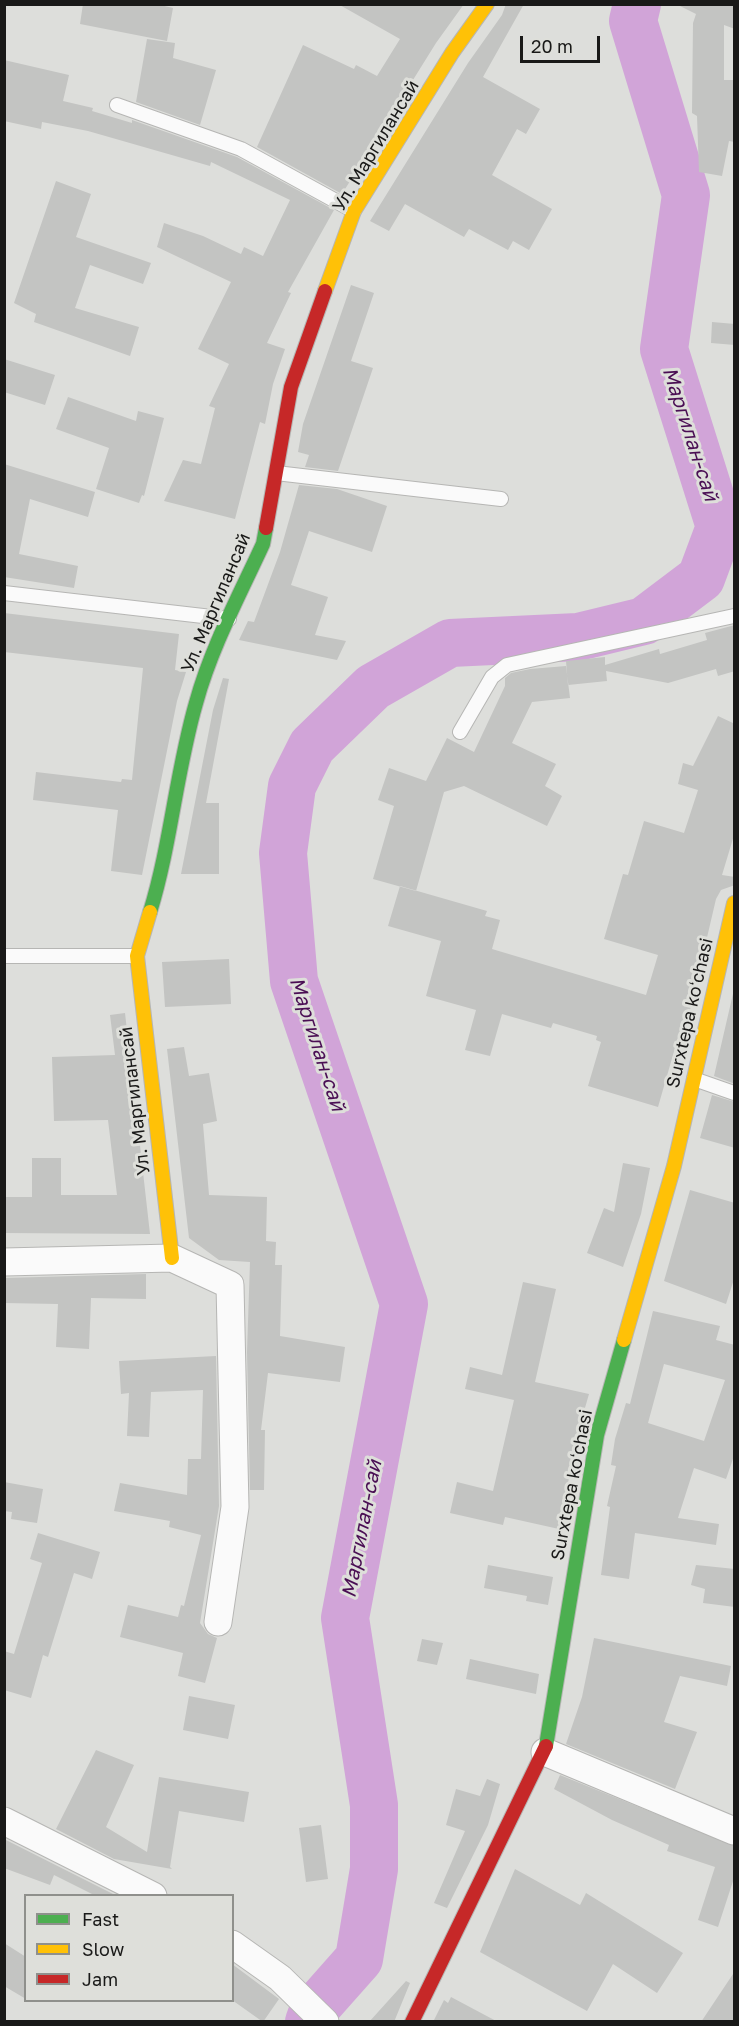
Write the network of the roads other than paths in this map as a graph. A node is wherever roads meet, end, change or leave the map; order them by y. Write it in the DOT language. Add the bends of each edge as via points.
graph roads {
  1 [pos="487,4"];
  2 [pos="117,105"];
  3 [pos="354,211"];
  4 [pos="276,473"];
  5 [pos="501,499"];
  6 [pos="4,593"];
  7 [pos="735,616"];
  8 [pos="231,619"];
  9 [pos="460,732"];
  10 [pos="735,903"];
  11 [pos="4,956"];
  12 [pos="137,956"];
  13 [pos="694,1078"];
  14 [pos="735,1093"];
  15 [pos="172,1258"];
  16 [pos="4,1262"];
  17 [pos="218,1622"];
  18 [pos="544,1752"];
  19 [pos="4,1821"];
  20 [pos="735,1832"];
  21 [pos="149,1894"];
  22 [pos="234,1945"];
  23 [pos="318,2015"];
  24 [pos="412,2022"];
  1 -- 3 [label="street, Ул. Маргилансай"];
  2 -- 3 [label="lane" via="241,149"];
  3 -- 4 [label="street, Ул. Маргилансай" via="291,387"];
  4 -- 5 [label="lane"];
  4 -- 8 [label="street, Ул. Маргилансай" via="263,544"];
  6 -- 8 [label="lane"];
  7 -- 9 [label="lane" via="507,665 492,677"];
  8 -- 12 [label="street, Ул. Маргилансай" via="209,660 195,705 161,876"];
  10 -- 13 [label="street, Surxtepa koʻchasi"];
  11 -- 12 [label="lane"];
  12 -- 15 [label="street, Ул. Маргилансай"];
  13 -- 14 [label="lane"];
  13 -- 18 [label="street, Surxtepa koʻchasi" via="674,1166 597,1435"];
  15 -- 16 [label="street"];
  15 -- 17 [label="street" via="230,1285 235,1507"];
  18 -- 20 [label="street"];
  18 -- 24 [label="street, Surxtepa koʻchasi"];
  19 -- 21 [label="street"];
  22 -- 23 [label="street" via="280,1978"];
}
